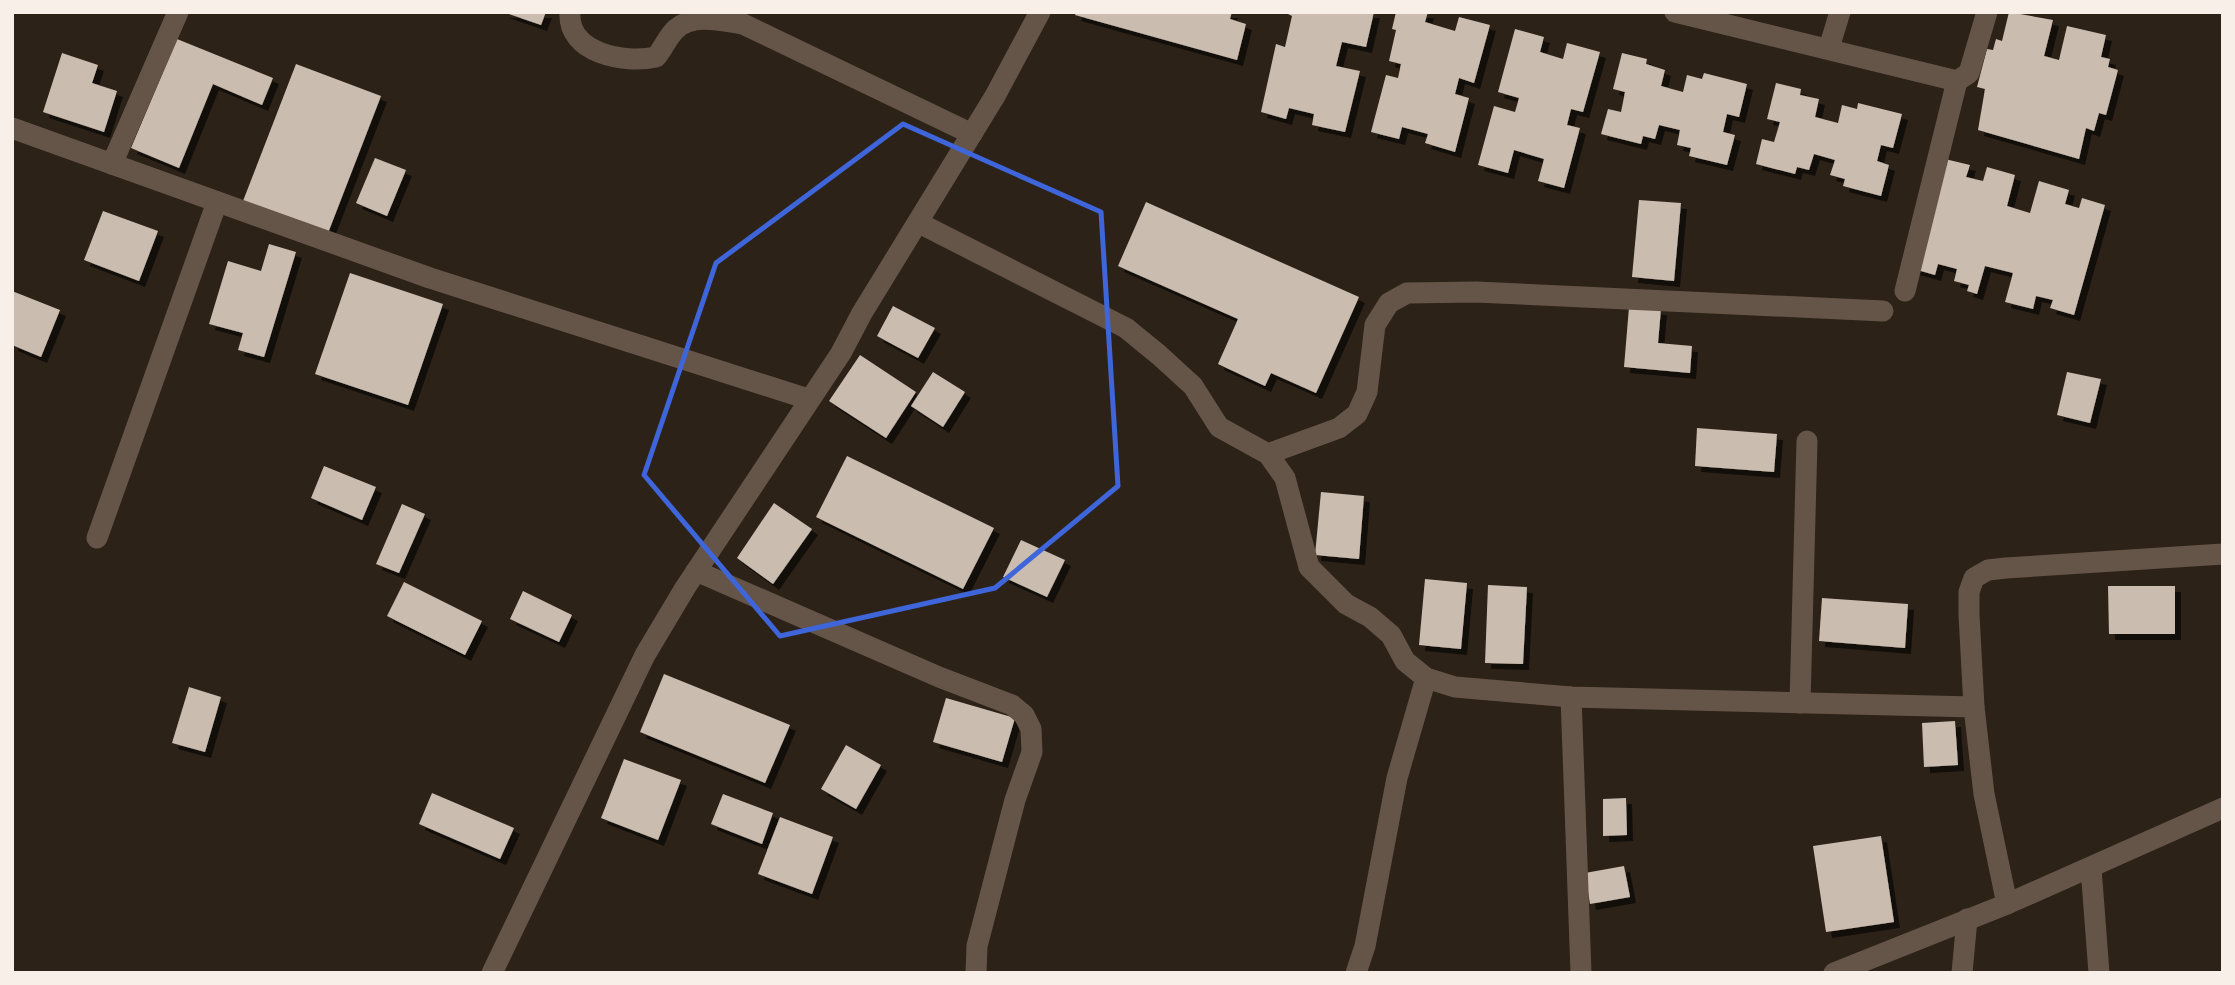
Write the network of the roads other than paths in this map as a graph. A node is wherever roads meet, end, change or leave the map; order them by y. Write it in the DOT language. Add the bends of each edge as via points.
graph roads {
  1 [pos="178,12"];
  2 [pos="570,12"];
  3 [pos="1040,12"];
  4 [pos="1675,12"];
  5 [pos="1840,12"];
  6 [pos="1987,12"];
  7 [pos="697,16"];
  8 [pos="746,18"];
  9 [pos="1829,48"];
  10 [pos="1957,81"];
  11 [pos="12,128"];
  12 [pos="972,134"];
  13 [pos="112,164"];
  14 [pos="217,202"];
  15 [pos="919,223"];
  16 [pos="1905,291"];
  17 [pos="1883,311"];
  18 [pos="808,399"];
  19 [pos="1807,441"];
  20 [pos="1268,454"];
  21 [pos="97,538"];
  22 [pos="2223,554"];
  23 [pos="696,571"];
  24 [pos="1426,678"];
  25 [pos="1571,697"];
  26 [pos="1800,703"];
  27 [pos="1974,707"];
  28 [pos="2223,807"];
  29 [pos="2091,868"];
  30 [pos="2007,904"];
  31 [pos="1967,919"];
  32 [pos="492,973"];
  33 [pos="976,973"];
  34 [pos="1356,973"];
  35 [pos="1581,973"];
  36 [pos="1834,973"];
  37 [pos="1962,973"];
  38 [pos="2099,973"];
  1 -- 13 [label="street"];
  2 -- 7 [label="street" via="573,36 584,45 640,61 656,57 674,30"];
  3 -- 12 [label="street"];
  4 -- 9 [label="street"];
  5 -- 9 [label="street"];
  6 -- 10 [label="street" via="1969,73"];
  7 -- 8 [label="street"];
  8 -- 12 [label="street"];
  9 -- 10 [label="street"];
  10 -- 16 [label="street"];
  11 -- 13 [label="street"];
  12 -- 15 [label="street"];
  13 -- 14 [label="street"];
  14 -- 18 [label="street" via="430,278"];
  14 -- 21 [label="street"];
  15 -- 18 [label="street" via="841,354"];
  15 -- 20 [label="street" via="1126,328 1193,386 1219,427"];
  17 -- 20 [label="street" via="1476,292 1407,293 1389,303 1375,325 1367,392 1357,414 1339,428"];
  18 -- 23 [label="street"];
  19 -- 26 [label="street"];
  20 -- 24 [label="street" via="1285,478 1309,567 1346,604 1391,635 1405,661"];
  22 -- 27 [label="street" via="2006,568 1981,574 1969,592"];
  23 -- 32 [label="street" via="605,733"];
  23 -- 33 [label="street" via="1012,705 1024,715 1031,729 1032,752 977,946"];
  24 -- 25 [label="street" via="1455,687"];
  24 -- 34 [label="street" via="1397,778"];
  25 -- 26 [label="street"];
  25 -- 35 [label="street"];
  26 -- 27 [label="street"];
  27 -- 30 [label="street" via="1984,794"];
  28 -- 29 [label="street"];
  29 -- 30 [label="street"];
  29 -- 38 [label="street"];
  30 -- 31 [label="street"];
  31 -- 36 [label="street"];
  31 -- 37 [label="street"];
}
